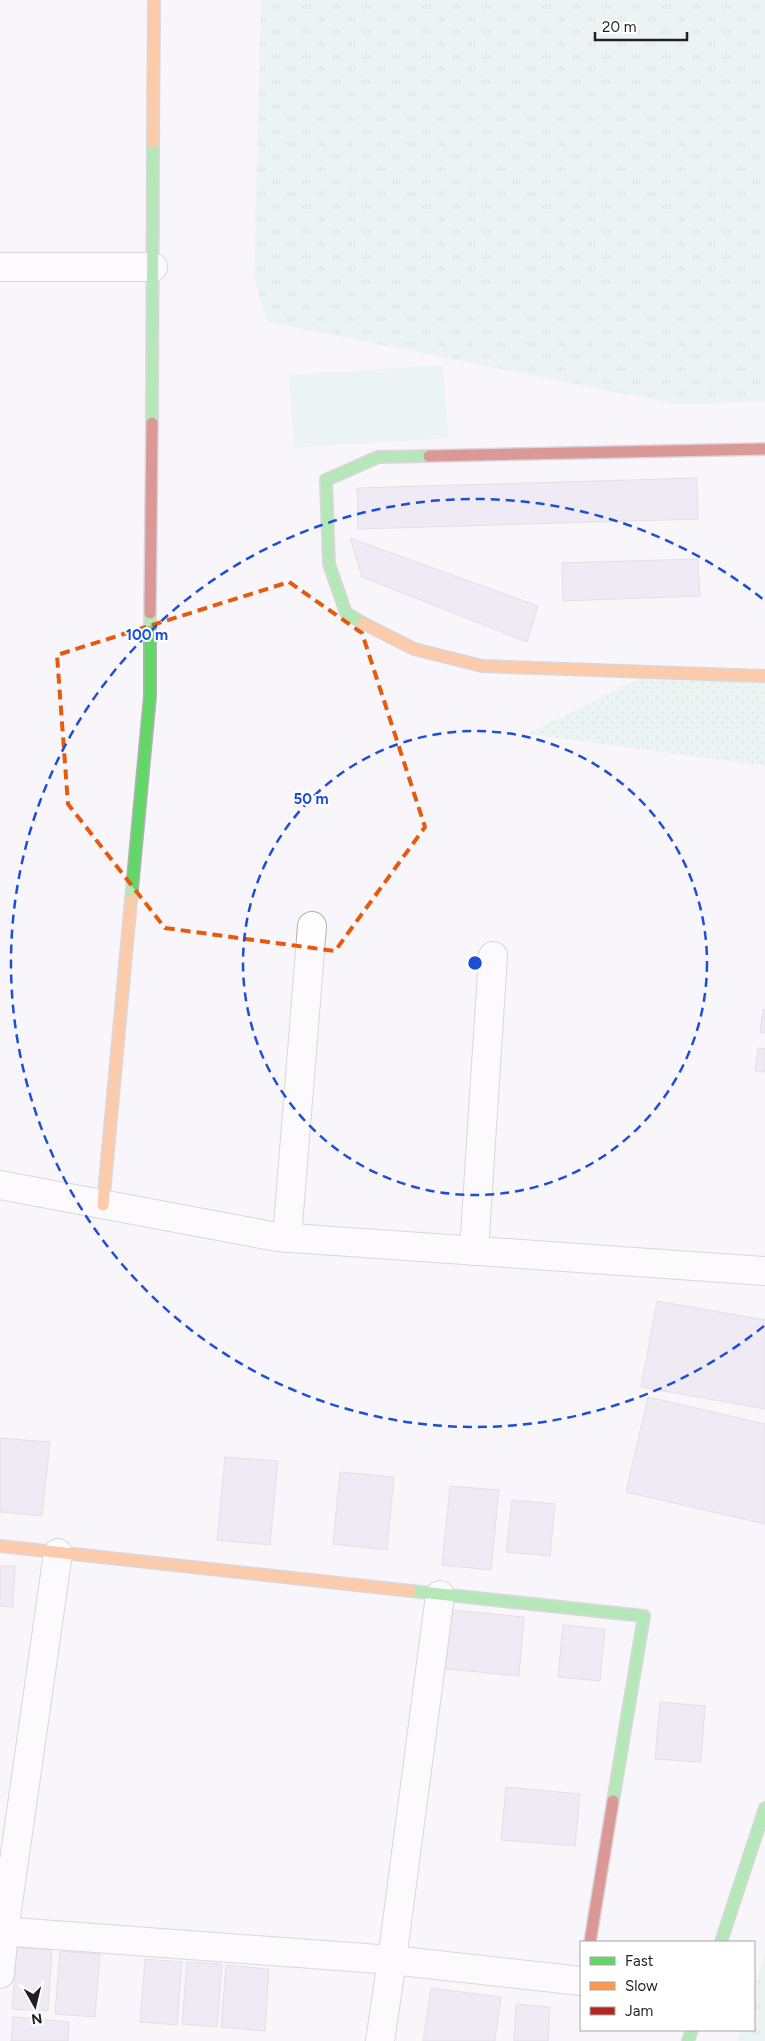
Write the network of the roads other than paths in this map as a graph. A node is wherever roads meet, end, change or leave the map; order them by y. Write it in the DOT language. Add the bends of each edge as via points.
graph roads {
  1 [pos="154,0"];
  2 [pos="0,267"];
  3 [pos="153,267"];
  4 [pos="765,449"];
  5 [pos="765,676"];
  6 [pos="312,926"];
  7 [pos="493,956"];
  8 [pos="0,1185"];
  9 [pos="103,1205"];
  10 [pos="287,1238"];
  11 [pos="474,1251"];
  12 [pos="765,1270"];
  13 [pos="0,1546"];
  14 [pos="58,1553"];
  15 [pos="440,1595"];
  16 [pos="765,1808"];
  17 [pos="2,1931"];
  18 [pos="590,1941"];
  19 [pos="721,1941"];
  20 [pos="392,1960"];
  21 [pos="0,1974"];
  22 [pos="580,1981"];
  23 [pos="380,2041"];
  1 -- 3 [label="street"];
  2 -- 3 [label="street"];
  3 -- 9 [label="street" via="150,696"];
  4 -- 5 [label="street" via="378,456 326,480 329,564 346,612 414,649 482,666"];
  6 -- 10 [label="street"];
  7 -- 11 [label="street"];
  8 -- 9 [label="street"];
  9 -- 10 [label="street"];
  10 -- 11 [label="street"];
  11 -- 12 [label="street"];
  13 -- 14 [label="street"];
  14 -- 15 [label="street"];
  14 -- 17 [label="street"];
  15 -- 18 [label="street" via="644,1616"];
  15 -- 20 [label="street"];
  16 -- 19 [label="street"];
  17 -- 20 [label="street"];
  17 -- 21 [label="street"];
  20 -- 22 [label="street"];
  20 -- 23 [label="street"];
}
